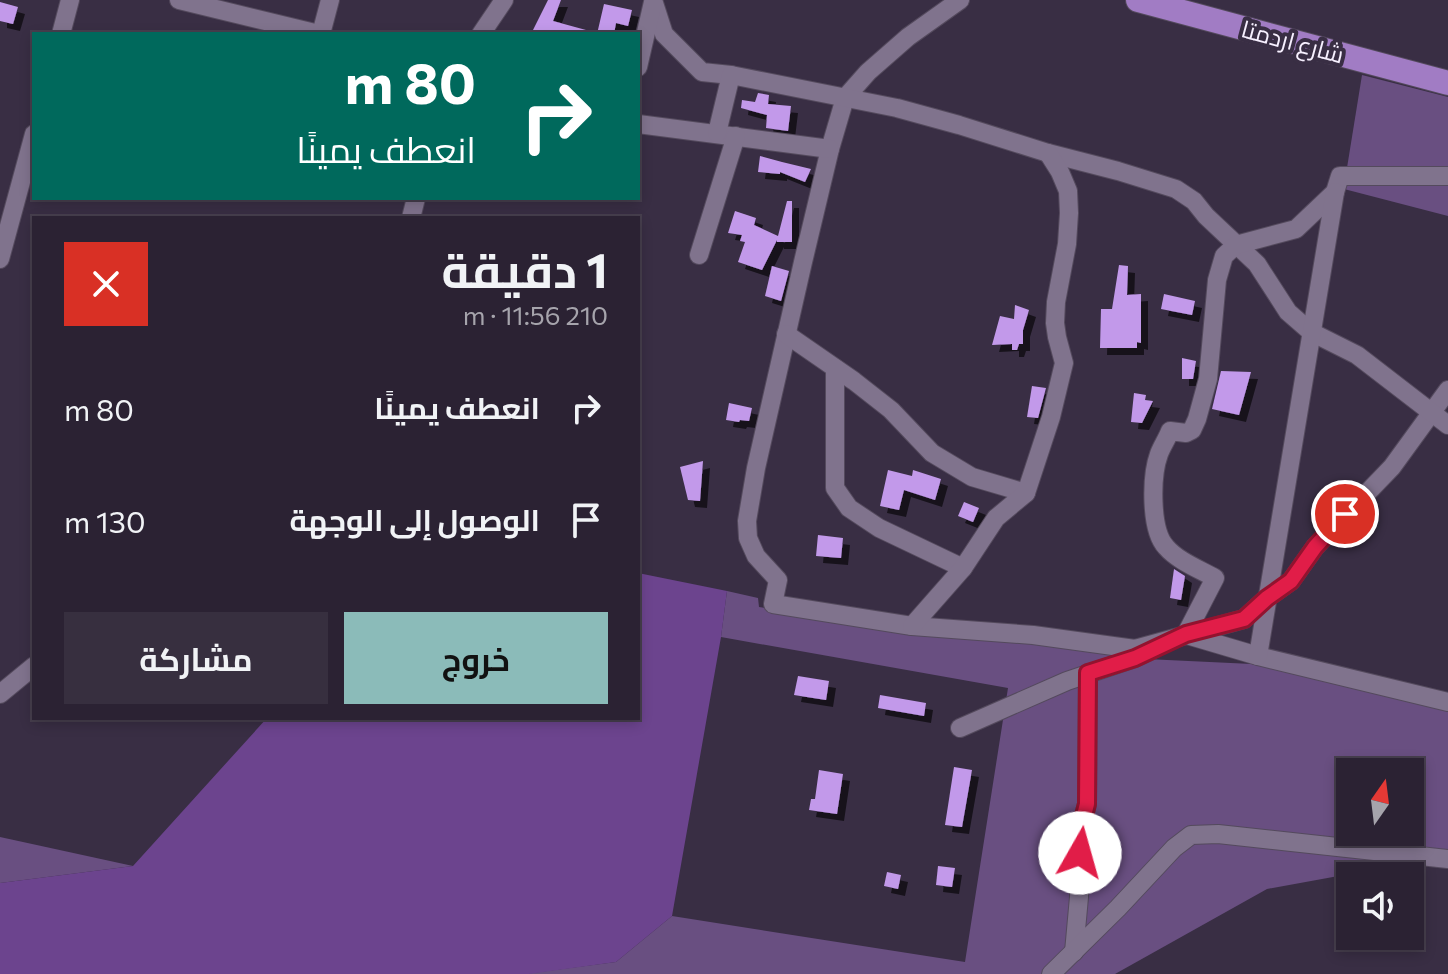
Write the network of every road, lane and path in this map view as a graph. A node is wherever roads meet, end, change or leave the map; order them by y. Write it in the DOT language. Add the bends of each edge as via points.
graph roads {
  1 [pos="70,0"];
  2 [pos="179,0"];
  3 [pos="330,0"];
  4 [pos="504,0"];
  5 [pos="960,0"];
  6 [pos="1138,0"];
  7 [pos="650,1"];
  8 [pos="62,32"];
  9 [pos="312,32"];
  10 [pos="321,32"];
  11 [pos="482,32"];
  12 [pos="640,56"];
  13 [pos="731,75"];
  14 [pos="1448,83"];
  15 [pos="845,98"];
  16 [pos="640,124"];
  17 [pos="726,135"];
  18 [pos="32,141"];
  19 [pos="830,149"];
  20 [pos="1048,153"];
  21 [pos="1448,176"];
  22 [pos="1335,192"];
  23 [pos="1236,245"];
  24 [pos="699,255"];
  25 [pos="0,259"];
  26 [pos="1311,332"];
  27 [pos="786,334"];
  28 [pos="835,368"];
  29 [pos="1448,390"];
  30 [pos="1432,413"];
  31 [pos="1448,425"];
  32 [pos="1026,493"];
  33 [pos="963,568"];
  34 [pos="1267,598"];
  35 [pos="912,626"];
  36 [pos="1186,634"];
  37 [pos="1258,656"];
  38 [pos="32,668"];
  39 [pos="1088,673"];
  40 [pos="0,694"];
  41 [pos="1448,702"];
  42 [pos="960,728"];
  43 [pos="1448,859"];
  44 [pos="1074,952"];
  45 [pos="1051,974"];
  1 -- 8 [label="street"];
  2 -- 9 [label="street"];
  3 -- 10 [label="street"];
  4 -- 11 [label="street"];
  5 -- 15 [label="street" via="908,37"];
  6 -- 14 [label="main road, شارع اردمتا"];
  7 -- 12 [label="street"];
  7 -- 13 [label="street" via="664,34 702,72"];
  13 -- 15 [label="street"];
  13 -- 17 [label="street"];
  15 -- 19 [label="street"];
  15 -- 20 [label="street" via="944,120"];
  16 -- 17 [label="street"];
  17 -- 19 [label="street"];
  17 -- 24 [label="street"];
  18 -- 25 [label="street"];
  19 -- 27 [label="street"];
  20 -- 23 [label="street" via="1176,189"];
  20 -- 32 [label="street" via="1068,191 1067,244 1055,323 1064,363"];
  21 -- 22 [label="street" via="1340,176"];
  22 -- 23 [label="street" via="1296,229"];
  22 -- 26 [label="street"];
  23 -- 26 [label="street" via="1257,264 1288,312"];
  23 -- 36 [label="street" via="1220,265 1211,362 1197,419 1186,433 1170,431 1155,472 1155,527 1165,547 1215,578"];
  26 -- 30 [label="street" via="1357,355"];
  26 -- 34 [label="street"];
  27 -- 28 [label="street"];
  27 -- 35 [label="street" via="747,521 756,556 778,580 773,604"];
  28 -- 32 [label="street" via="891,410 932,453 972,477"];
  28 -- 33 [label="street" via="835,488 849,508 879,528"];
  29 -- 30 [label="street"];
  30 -- 31 [label="street"];
  30 -- 34 [label="street" via="1392,467 1315,547 1291,581"];
  32 -- 33 [label="street" via="996,518"];
  33 -- 35 [label="street"];
  34 -- 36 [label="street" via="1244,619"];
  34 -- 37 [label="street"];
  35 -- 36 [label="street" via="1135,649"];
  36 -- 37 [label="street"];
  36 -- 39 [label="street"];
  37 -- 41 [label="street"];
  38 -- 40 [label="street"];
  39 -- 42 [label="street"];
  39 -- 44 [label="street" via="1087,804 1080,831"];
  43 -- 44 [label="street" via="1191,835"];
  44 -- 45 [label="street"];
}
